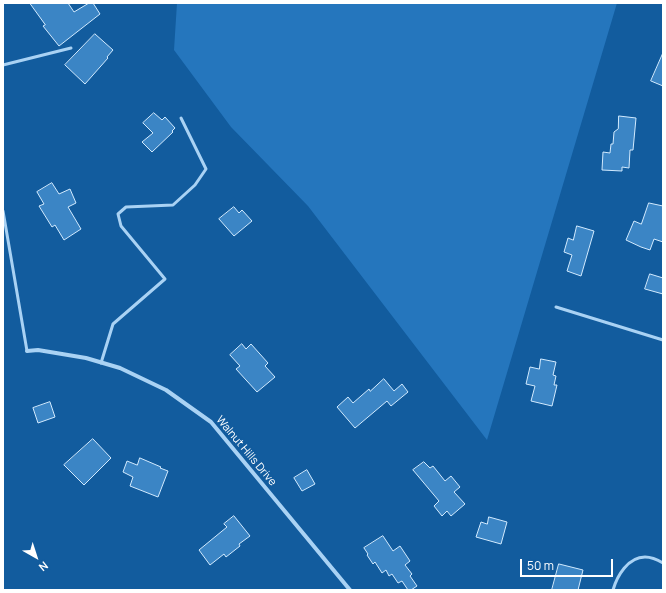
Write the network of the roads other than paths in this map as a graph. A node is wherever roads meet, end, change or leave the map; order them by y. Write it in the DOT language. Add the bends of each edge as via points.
graph roads {
  1 [pos="71,48"];
  2 [pos="3,65"];
  3 [pos="181,118"];
  4 [pos="3,211"];
  5 [pos="556,307"];
  6 [pos="663,340"];
  7 [pos="27,351"];
  8 [pos="101,363"];
  9 [pos="663,563"];
  10 [pos="350,590"];
  11 [pos="614,590"];
  1 -- 2 [label="lane"];
  3 -- 8 [label="lane" via="206,169 195,185 173,204 126,207 118,214 121,226 165,279 114,324"];
  4 -- 7 [label="lane"];
  5 -- 6 [label="lane"];
  7 -- 8 [label="street, Walnut Hills Drive" via="38,350"];
  8 -- 10 [label="street, Walnut Hills Drive" via="120,368 166,390 211,422"];
  9 -- 11 [label="lane" via="645,557 634,559 624,567"];
}
